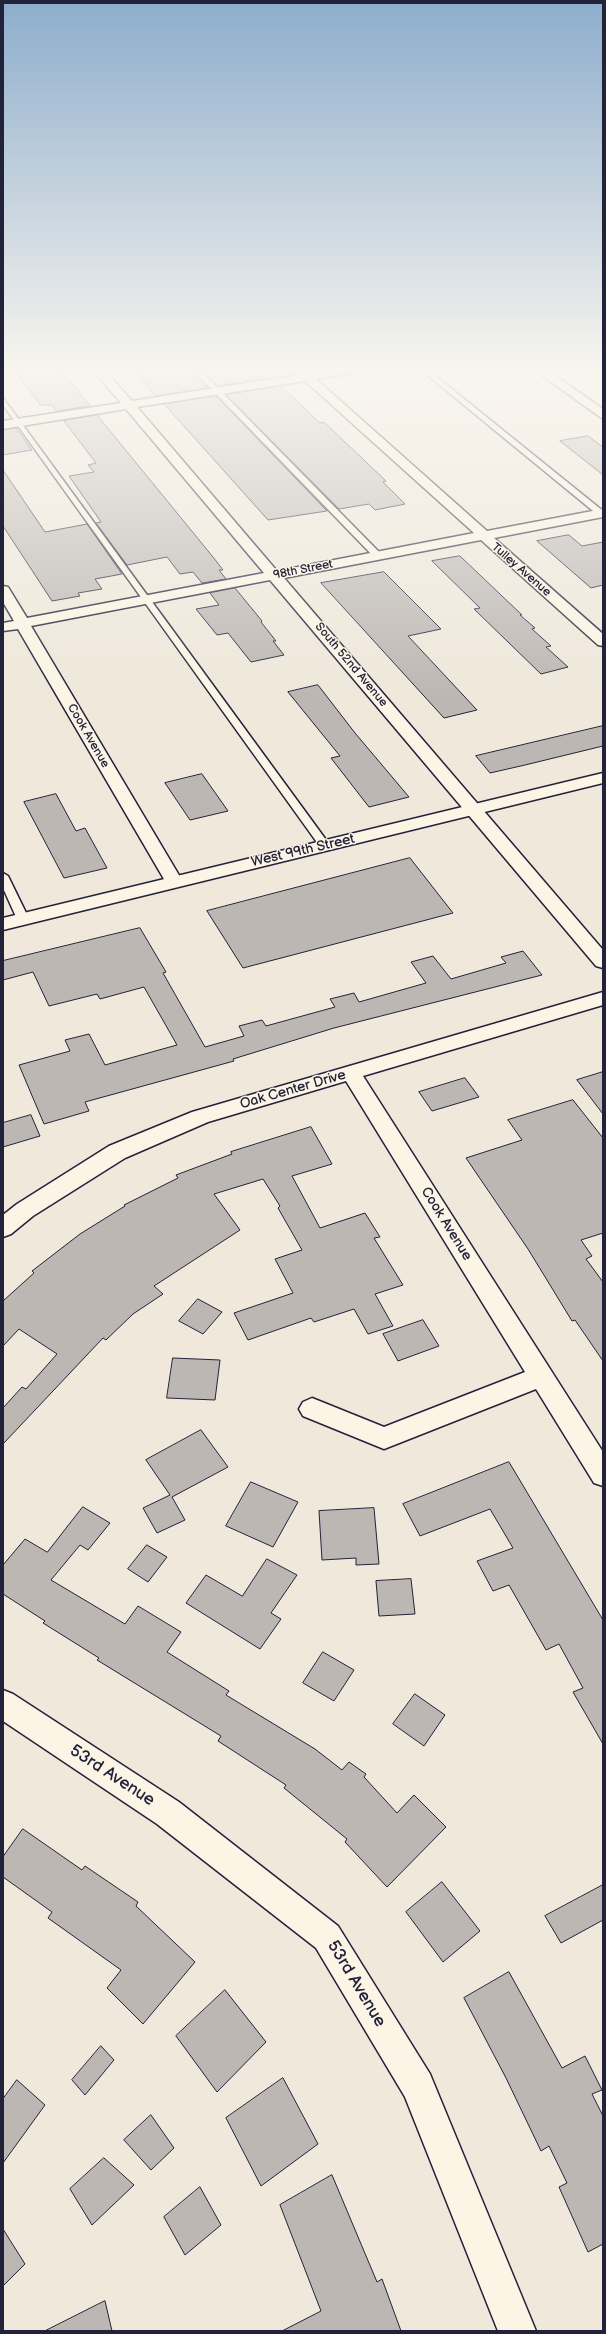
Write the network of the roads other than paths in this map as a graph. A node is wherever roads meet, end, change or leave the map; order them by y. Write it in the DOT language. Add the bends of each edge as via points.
graph roads {
  1 [pos="60,478"];
  2 [pos="192,478"];
  3 [pos="301,478"];
  4 [pos="418,478"];
  5 [pos="558,478"];
  6 [pos="602,513"];
  7 [pos="482,536"];
  8 [pos="378,556"];
  9 [pos="276,575"];
  10 [pos="3,590"];
  11 [pos="148,600"];
  12 [pos="23,624"];
  13 [pos="3,628"];
  14 [pos="603,642"];
  15 [pos="603,778"];
  16 [pos="472,810"];
  17 [pos="325,846"];
  18 [pos="3,876"];
  19 [pos="174,882"];
  20 [pos="23,919"];
  21 [pos="3,924"];
  22 [pos="603,962"];
  23 [pos="603,998"];
  24 [pos="351,1073"];
  25 [pos="3,1228"];
  26 [pos="541,1376"];
  27 [pos="312,1409"];
  28 [pos="603,1475"];
  29 [pos="3,1704"];
  30 [pos="516,2331"];
  1 -- 11 [label="lane"];
  2 -- 9 [label="street, South 52nd Avenue"];
  3 -- 8 [label="lane"];
  4 -- 7 [label="street, Tulley Avenue"];
  5 -- 6 [label="lane"];
  6 -- 7 [label="street, 98th Street"];
  7 -- 8 [label="street, 98th Street"];
  7 -- 14 [label="street, Tulley Avenue"];
  8 -- 9 [label="street, 98th Street"];
  9 -- 11 [label="street, 98th Street"];
  9 -- 16 [label="street, South 52nd Avenue"];
  10 -- 12 [label="street, Cook Avenue"];
  11 -- 12 [label="street, 98th Street"];
  11 -- 17 [label="lane"];
  12 -- 13 [label="street, 98th Street"];
  12 -- 19 [label="street, Cook Avenue"];
  15 -- 16 [label="street, West 99th Street"];
  16 -- 17 [label="street, West 99th Street"];
  16 -- 22 [label="street, South 52nd Avenue"];
  17 -- 19 [label="street, West 99th Street"];
  18 -- 20 [label="lane"];
  19 -- 20 [label="street, West 99th Street"];
  20 -- 21 [label="street, West 99th Street"];
  23 -- 24 [label="street, Oak Center Drive"];
  24 -- 25 [label="street, Oak Center Drive" via="200,1117 117,1152 25,1210"];
  24 -- 26 [label="street, Cook Avenue"];
  26 -- 27 [label="street" via="384,1438"];
  26 -- 28 [label="street, Cook Avenue"];
  29 -- 30 [label="street, 53rd Avenue" via="168,1813 328,1937 418,2086"];
}
